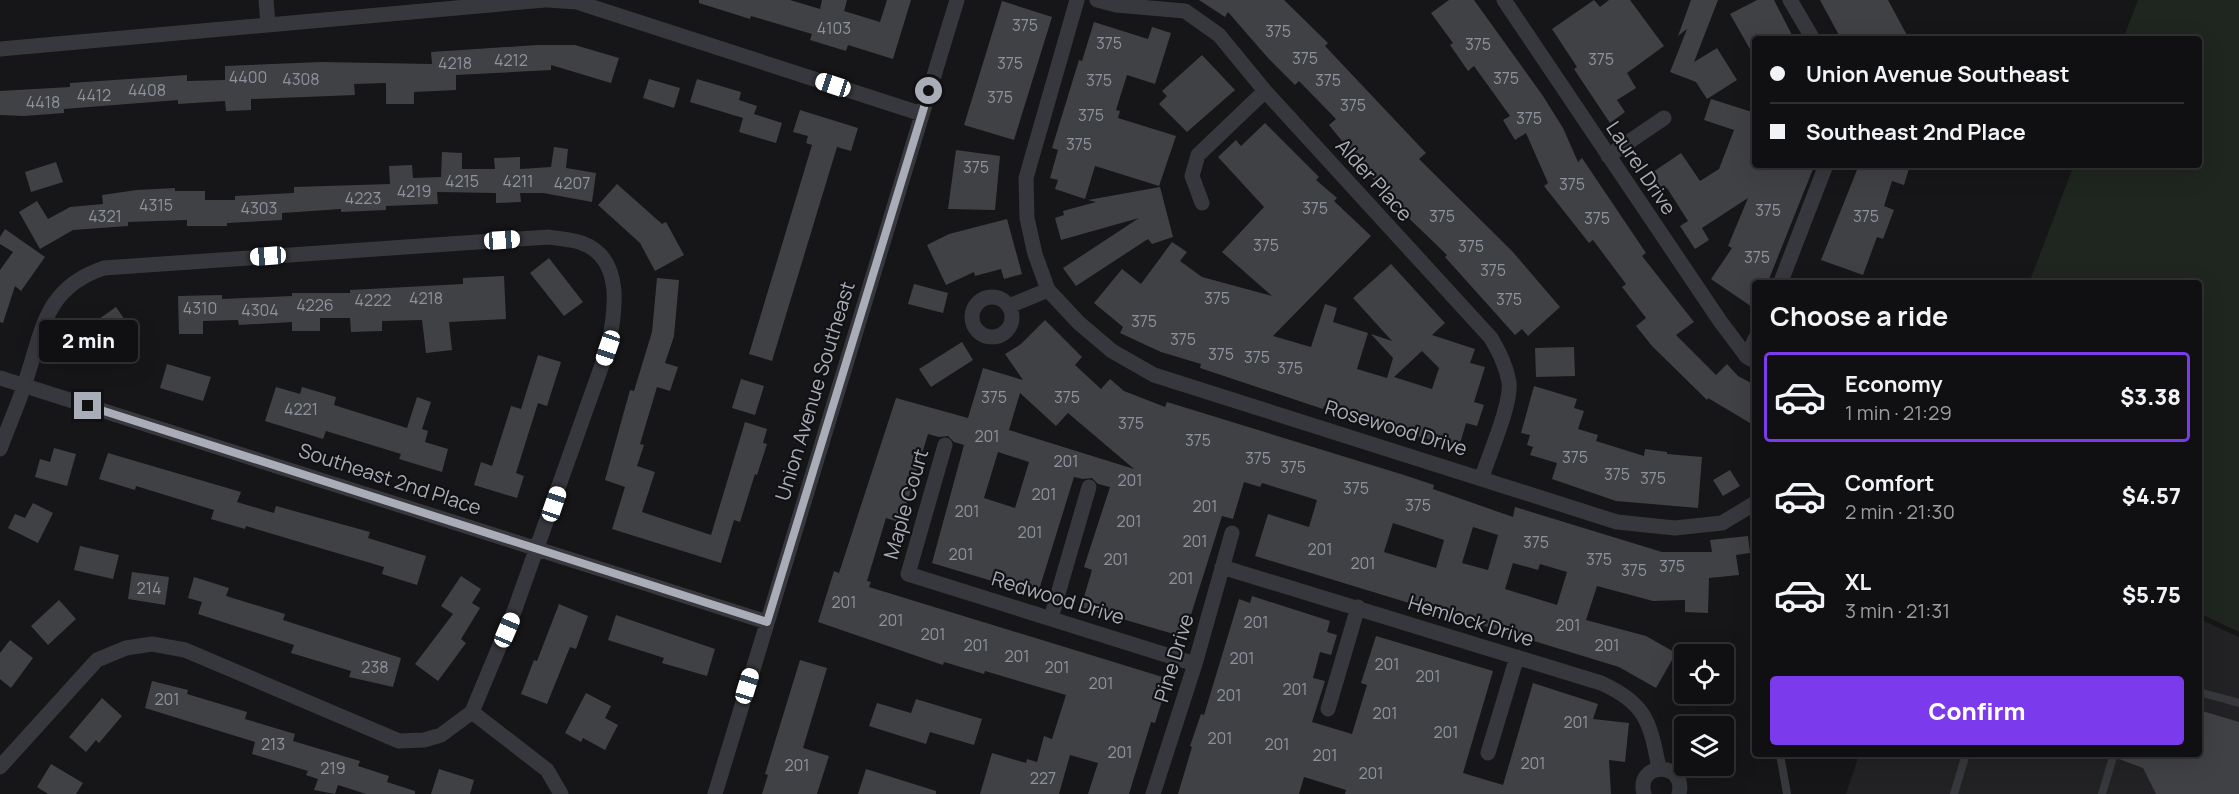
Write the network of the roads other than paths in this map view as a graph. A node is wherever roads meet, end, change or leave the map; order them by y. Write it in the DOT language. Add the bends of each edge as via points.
graph roads {
  1 [pos="266,0"];
  2 [pos="546,0"];
  3 [pos="957,0"];
  4 [pos="1077,0"];
  5 [pos="1097,0"];
  6 [pos="1504,0"];
  7 [pos="1790,0"];
  8 [pos="268,24"];
  9 [pos="1811,36"];
  10 [pos="0,49"];
  11 [pos="1265,91"];
  12 [pos="922,114"];
  13 [pos="1664,118"];
  14 [pos="1608,156"];
  15 [pos="1825,168"];
  16 [pos="1202,203"];
  17 [pos="1782,280"];
  18 [pos="1048,290"];
  19 [pos="1009,306"];
  20 [pos="1751,359"];
  21 [pos="0,378"];
  22 [pos="24,386"];
  23 [pos="945,446"];
  24 [pos="0,448"];
  25 [pos="1482,477"];
  26 [pos="1089,487"];
  27 [pos="1752,505"];
  28 [pos="1232,533"];
  29 [pos="538,548"];
  30 [pos="1222,567"];
  31 [pos="908,574"];
  32 [pos="1358,607"];
  33 [pos="1051,618"];
  34 [pos="767,622"];
  35 [pos="1517,657"];
  36 [pos="1195,664"];
  37 [pos="2202,693"];
  38 [pos="2239,703"];
  39 [pos="1328,709"];
  40 [pos="472,712"];
  41 [pos="1488,753"];
  42 [pos="1781,757"];
  43 [pos="1965,757"];
  44 [pos="2113,757"];
  45 [pos="0,767"];
  46 [pos="1659,768"];
  47 [pos="561,794"];
  48 [pos="715,794"];
  49 [pos="1153,794"];
  50 [pos="1644,794"];
  51 [pos="1679,794"];
  52 [pos="1787,794"];
  53 [pos="1954,794"];
  54 [pos="2102,794"];
  1 -- 8 [label="street"];
  2 -- 8 [label="street"];
  2 -- 12 [label="street" via="577,2"];
  3 -- 12 [label="street, Union Avenue Southeast"];
  4 -- 18 [label="street" via="1026,178 1027,218"];
  5 -- 11 [label="street, Alder Place" via="1185,11 1219,35"];
  6 -- 14 [label="street, Laurel Drive"];
  7 -- 9 [label="street"];
  8 -- 10 [label="street"];
  11 -- 16 [label="street" via="1198,155 1192,176"];
  11 -- 25 [label="street, Alder Place" via="1491,338 1504,361 1509,384 1504,412"];
  12 -- 34 [label="street, Union Avenue Southeast"];
  13 -- 14 [label="street"];
  14 -- 20 [label="street, Laurel Drive" via="1720,321"];
  15 -- 17 [label="street"];
  18 -- 19 [label="street"];
  18 -- 25 [label="street, Rosewood Drive" via="1112,351 1154,375"];
  21 -- 22 [label="street, Southeast 2nd Place"];
  22 -- 24 [label="street"];
  22 -- 29 [label="street, Southeast 2nd Place"];
  22 -- 29 [label="street" via="48,310 80,276 104,268 549,237 583,243 601,258 613,280 616,309 608,348"];
  23 -- 31 [label="street, Maple Court"];
  25 -- 27 [label="street, Rosewood Drive" via="1617,522 1675,528 1722,523"];
  26 -- 33 [label="street"];
  28 -- 30 [label="street, Pine Drive"];
  29 -- 34 [label="street, Southeast 2nd Place"];
  29 -- 40 [label="street"];
  30 -- 32 [label="street, Hemlock Drive"];
  30 -- 36 [label="street, Pine Drive"];
  31 -- 33 [label="street, Redwood Drive"];
  32 -- 35 [label="street, Hemlock Drive"];
  32 -- 39 [label="street"];
  33 -- 36 [label="street, Redwood Drive"];
  34 -- 48 [label="street, Union Avenue Southeast"];
  35 -- 41 [label="street"];
  35 -- 46 [label="street, Hemlock Drive" via="1623,693 1649,721"];
  36 -- 49 [label="street, Pine Drive"];
  37 -- 38 [label="lane"];
  40 -- 45 [label="street" via="441,735 399,741 185,651 152,644 126,648 97,660"];
  40 -- 47 [label="street" via="547,770"];
  42 -- 52 [label="lane"];
  43 -- 53 [label="lane"];
  44 -- 54 [label="lane"];
  46 -- 50 [label="street" via="1644,779"];
  46 -- 51 [label="street" via="1677,775"];
}
